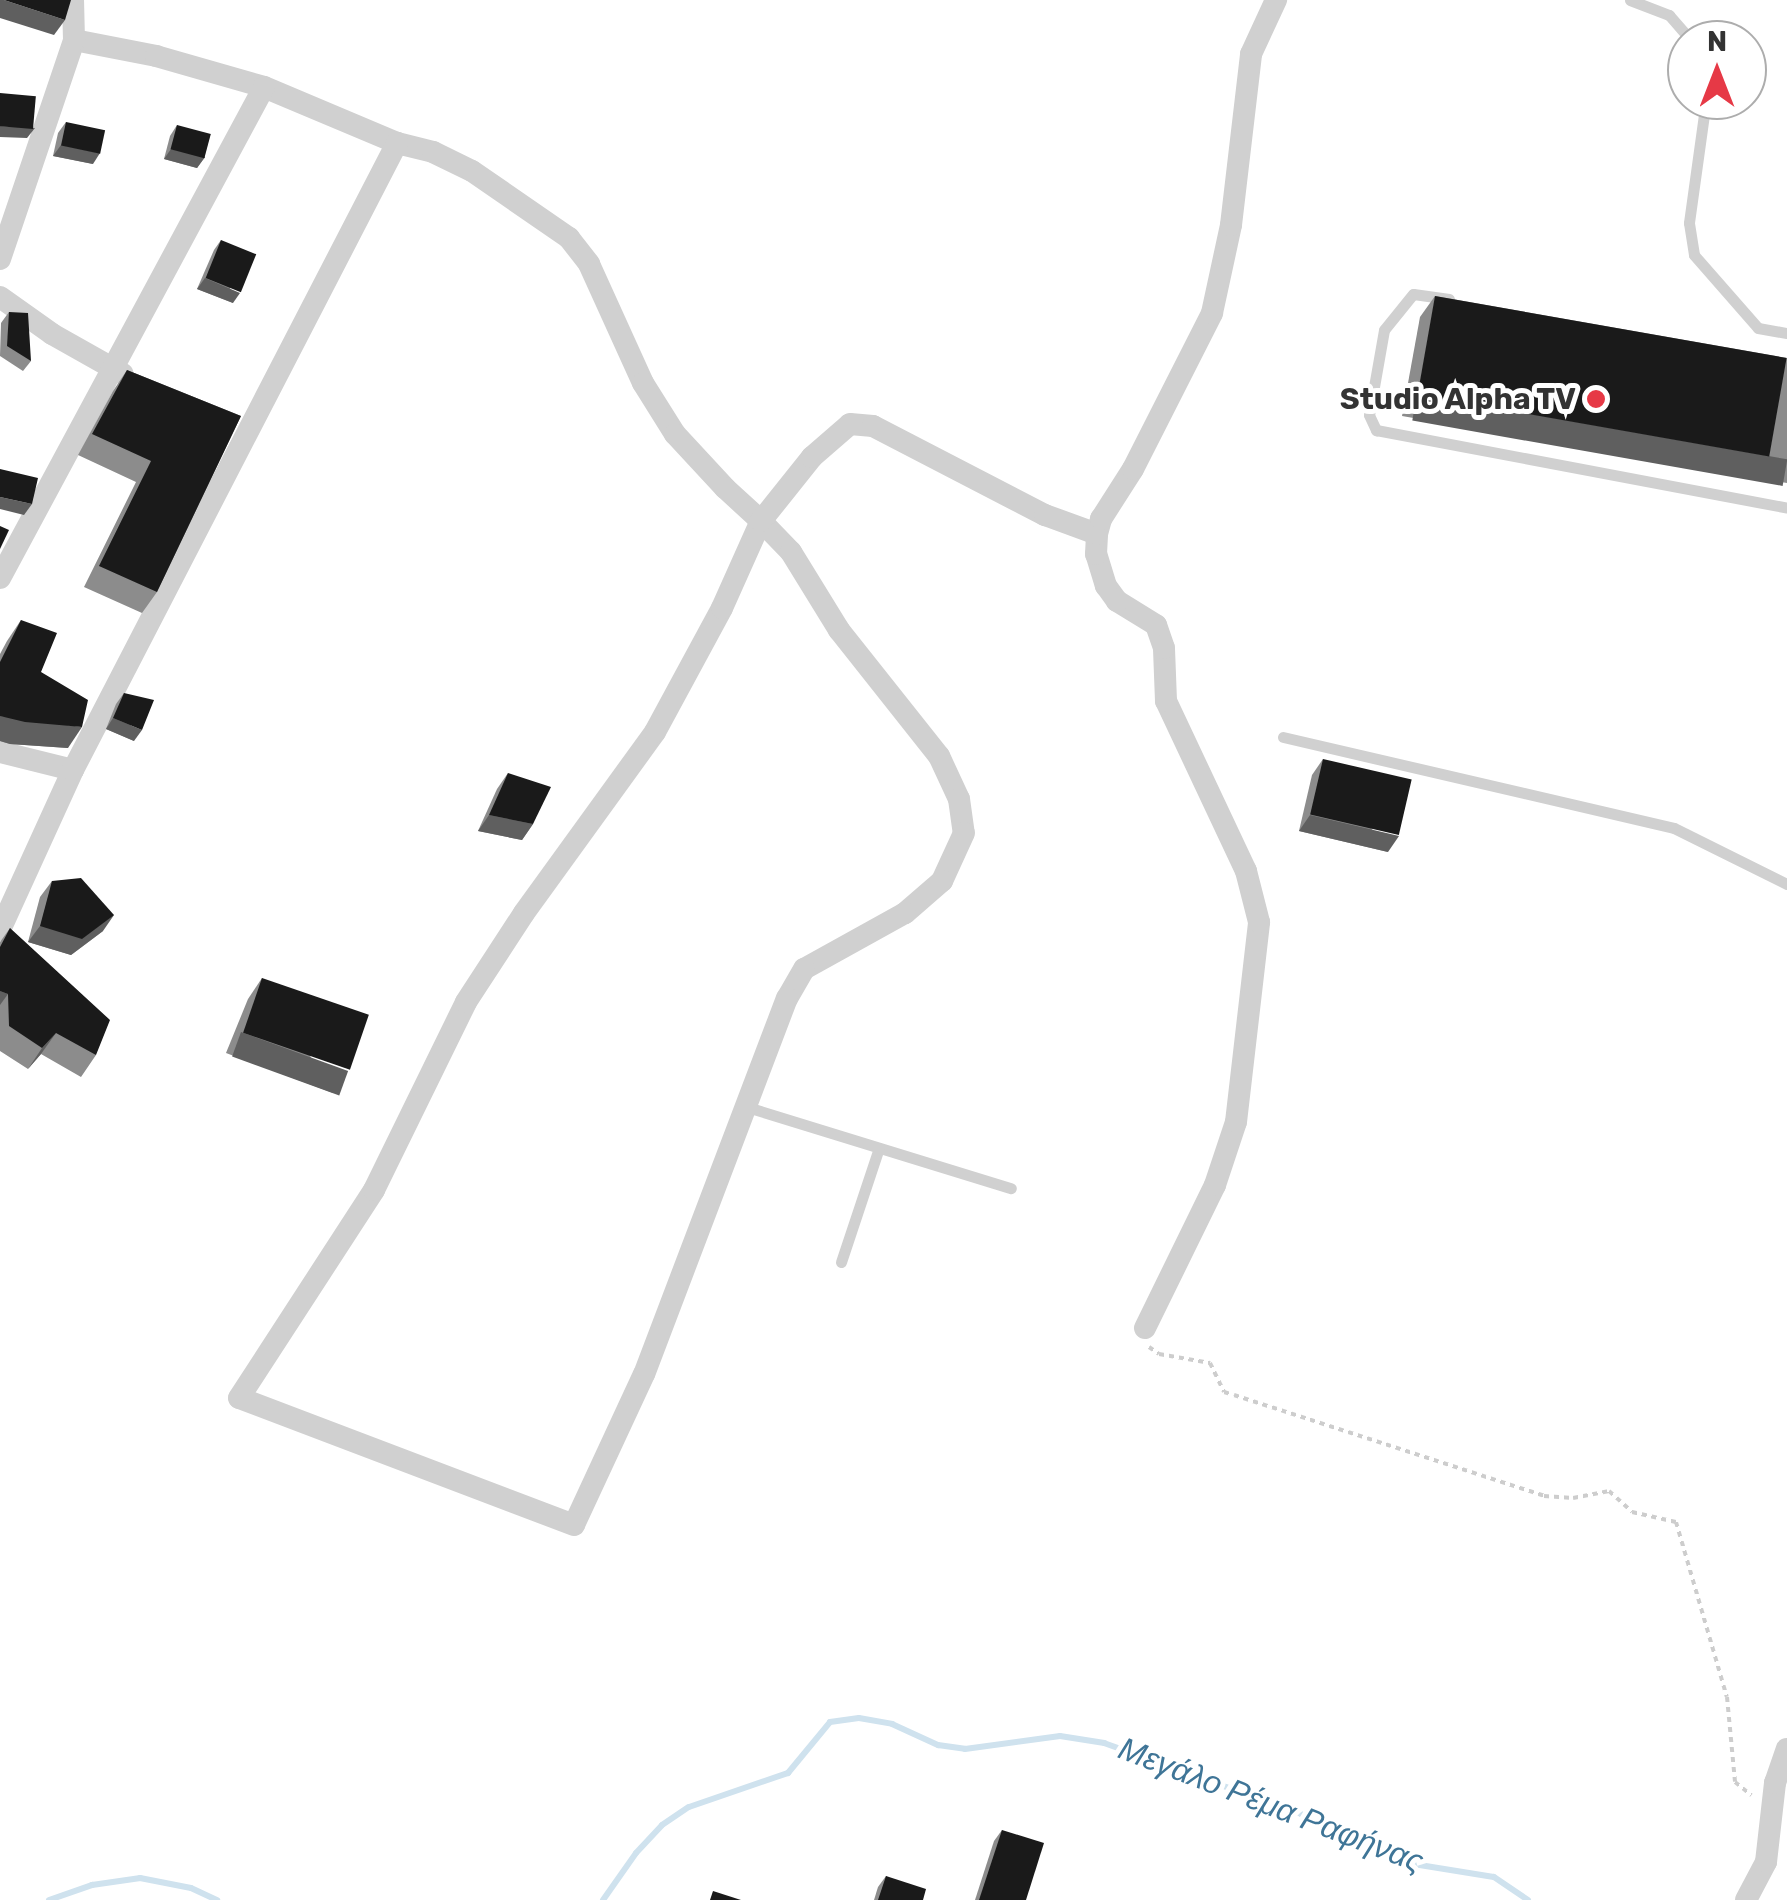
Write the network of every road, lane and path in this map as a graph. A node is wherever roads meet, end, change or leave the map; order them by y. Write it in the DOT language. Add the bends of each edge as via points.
graph roads {
  1 [pos="73,0"];
  2 [pos="1276,0"];
  3 [pos="1630,0"];
  4 [pos="1673,20"];
  5 [pos="74,40"];
  6 [pos="264,87"];
  7 [pos="1703,120"];
  8 [pos="397,143"];
  9 [pos="0,259"];
  10 [pos="0,297"];
  11 [pos="1460,301"];
  12 [pos="1787,333"];
  13 [pos="110,367"];
  14 [pos="143,384"];
  15 [pos="1787,508"];
  16 [pos="761,521"];
  17 [pos="1098,534"];
  18 [pos="0,578"];
  19 [pos="1284,737"];
  20 [pos="0,752"];
  21 [pos="73,770"];
  22 [pos="1787,884"];
  23 [pos="0,930"];
  24 [pos="747,1107"];
  25 [pos="880,1148"];
  26 [pos="1011,1188"];
  27 [pos="841,1262"];
  28 [pos="1145,1328"];
  29 [pos="1784,1758"];
  30 [pos="1774,1802"];
  31 [pos="1750,1893"];
  1 -- 5 [label="street"];
  2 -- 17 [label="street" via="1252,54 1231,225 1212,312"];
  3 -- 4 [label="lane"];
  5 -- 6 [label="street"];
  5 -- 9 [label="street"];
  6 -- 8 [label="street"];
  6 -- 13 [label="street"];
  7 -- 12 [label="lane" via="1689,223 1694,255 1758,328"];
  8 -- 16 [label="street" via="472,172 569,238 676,434"];
  8 -- 21 [label="street" via="233,432"];
  10 -- 13 [label="street"];
  11 -- 15 [label="lane" via="1413,294 1384,330 1369,415 1376,430"];
  13 -- 14 [label="street"];
  13 -- 18 [label="street"];
  16 -- 17 [label="street" via="838,431 860,424"];
  16 -- 24 [label="street" via="791,552 839,630 939,756 959,799 964,833 942,881 804,970"];
  16 -- 24 [label="street" via="655,732 466,1002 374,1190 239,1398 574,1525 644,1374"];
  17 -- 28 [label="street" via="1096,554 1106,586 1117,601 1156,625 1166,701 1246,871 1259,922 1236,1122 1216,1184"];
  19 -- 22 [label="lane" via="1674,828"];
  20 -- 21 [label="street"];
  21 -- 23 [label="street"];
  24 -- 25 [label="lane"];
  25 -- 26 [label="lane"];
  25 -- 27 [label="lane"];
  28 -- 30 [label="path" via="1150,1348 1159,1354 1210,1363 1224,1392 1544,1496 1609,1491 1632,1512 1676,1522 1727,1698 1735,1782"];
  29 -- 30 [label="street"];
  30 -- 31 [label="street" via="1766,1862"];
}
